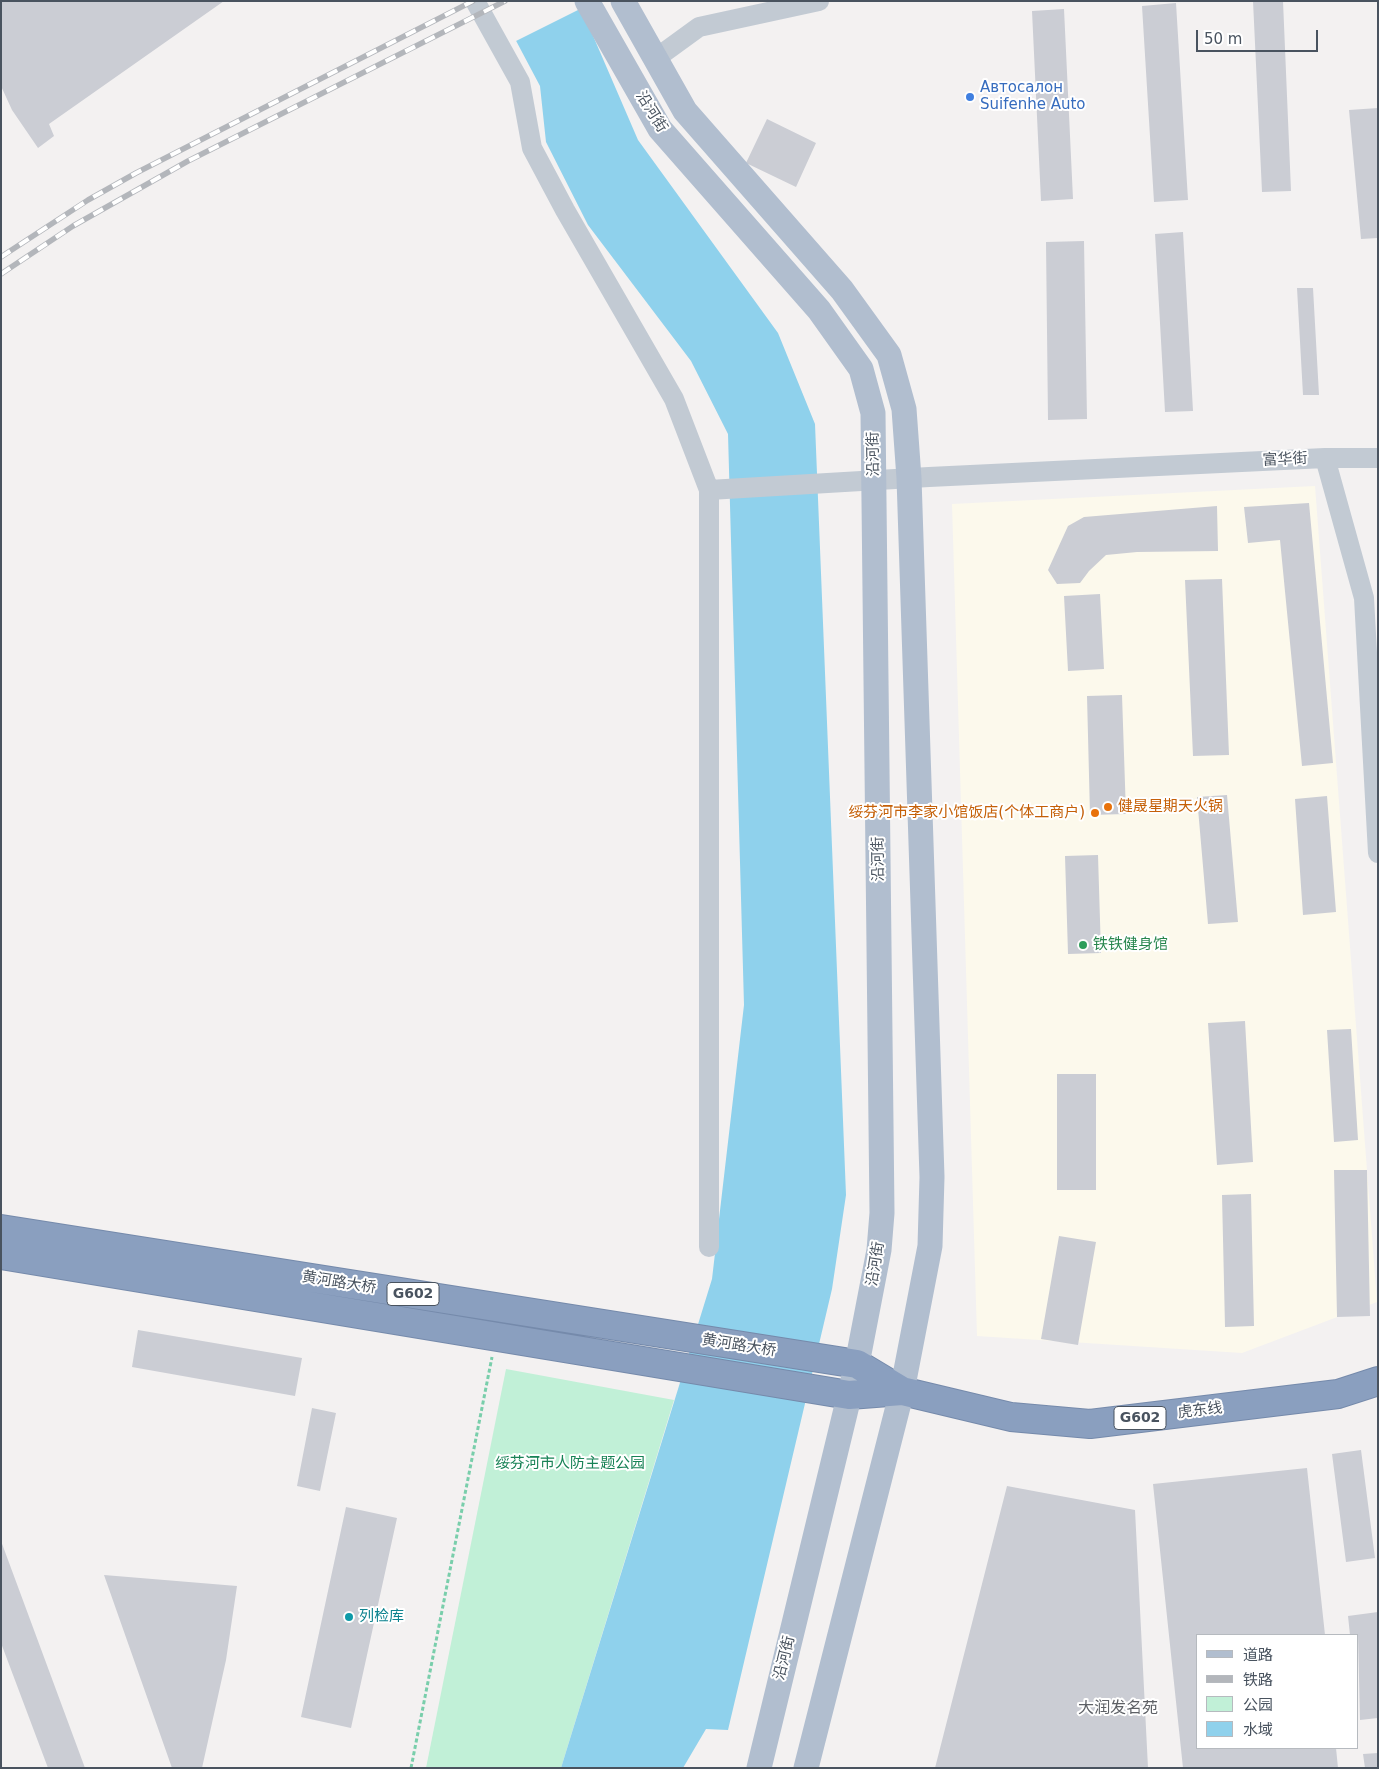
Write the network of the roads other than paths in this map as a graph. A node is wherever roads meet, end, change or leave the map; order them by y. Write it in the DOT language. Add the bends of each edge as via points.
graph roads {
  1 [pos="474,1"];
  2 [pos="587,1"];
  3 [pos="623,1"];
  4 [pos="819,1"];
  5 [pos="655,59"];
  6 [pos="1325,458"];
  7 [pos="1378,458"];
  8 [pos="909,478"];
  9 [pos="875,480"];
  10 [pos="709,490"];
  11 [pos="1378,853"];
  12 [pos="1,1229"];
  13 [pos="709,1248"];
  14 [pos="1,1255"];
  15 [pos="856,1364"];
  16 [pos="1378,1381"];
  17 [pos="902,1391"];
  18 [pos="849,1395"];
  19 [pos="758,1768"];
  20 [pos="806,1768"];
  1 -- 10 [label="street" via="520,82 532,148 674,398"];
  2 -- 9 [label="main road, 沿河街" via="660,129 818,310 861,369 873,413"];
  3 -- 5 [label="main road, 沿河街"];
  4 -- 5 [label="street" via="699,27"];
  5 -- 8 [label="main road, 沿河街" via="685,111 842,290 890,355 904,409"];
  6 -- 7 [label="street"];
  6 -- 8 [label="street, 富华街"];
  6 -- 11 [label="street, 富华街" via="1364,598"];
  8 -- 9 [label="street, 富华街"];
  8 -- 17 [label="main road, 沿河街" via="932,1177 930,1246"];
  9 -- 10 [label="street, 富华街"];
  9 -- 15 [label="main road, 沿河街" via="882,1213 874,1282"];
  10 -- 13 [label="street"];
  12 -- 15 [label="highway, 黄河路大桥 / G602"];
  14 -- 18 [label="highway, 黄河路大桥 / G602"];
  15 -- 17 [label="highway, G602"];
  15 -- 18 [label="main road, 沿河街"];
  16 -- 17 [label="highway, 虎东线 / G602" via="1338,1394 1090,1424 1012,1417"];
  17 -- 18 [label="highway, G602"];
  17 -- 20 [label="main road, 沿河街"];
  18 -- 19 [label="main road, 沿河街"];
}
